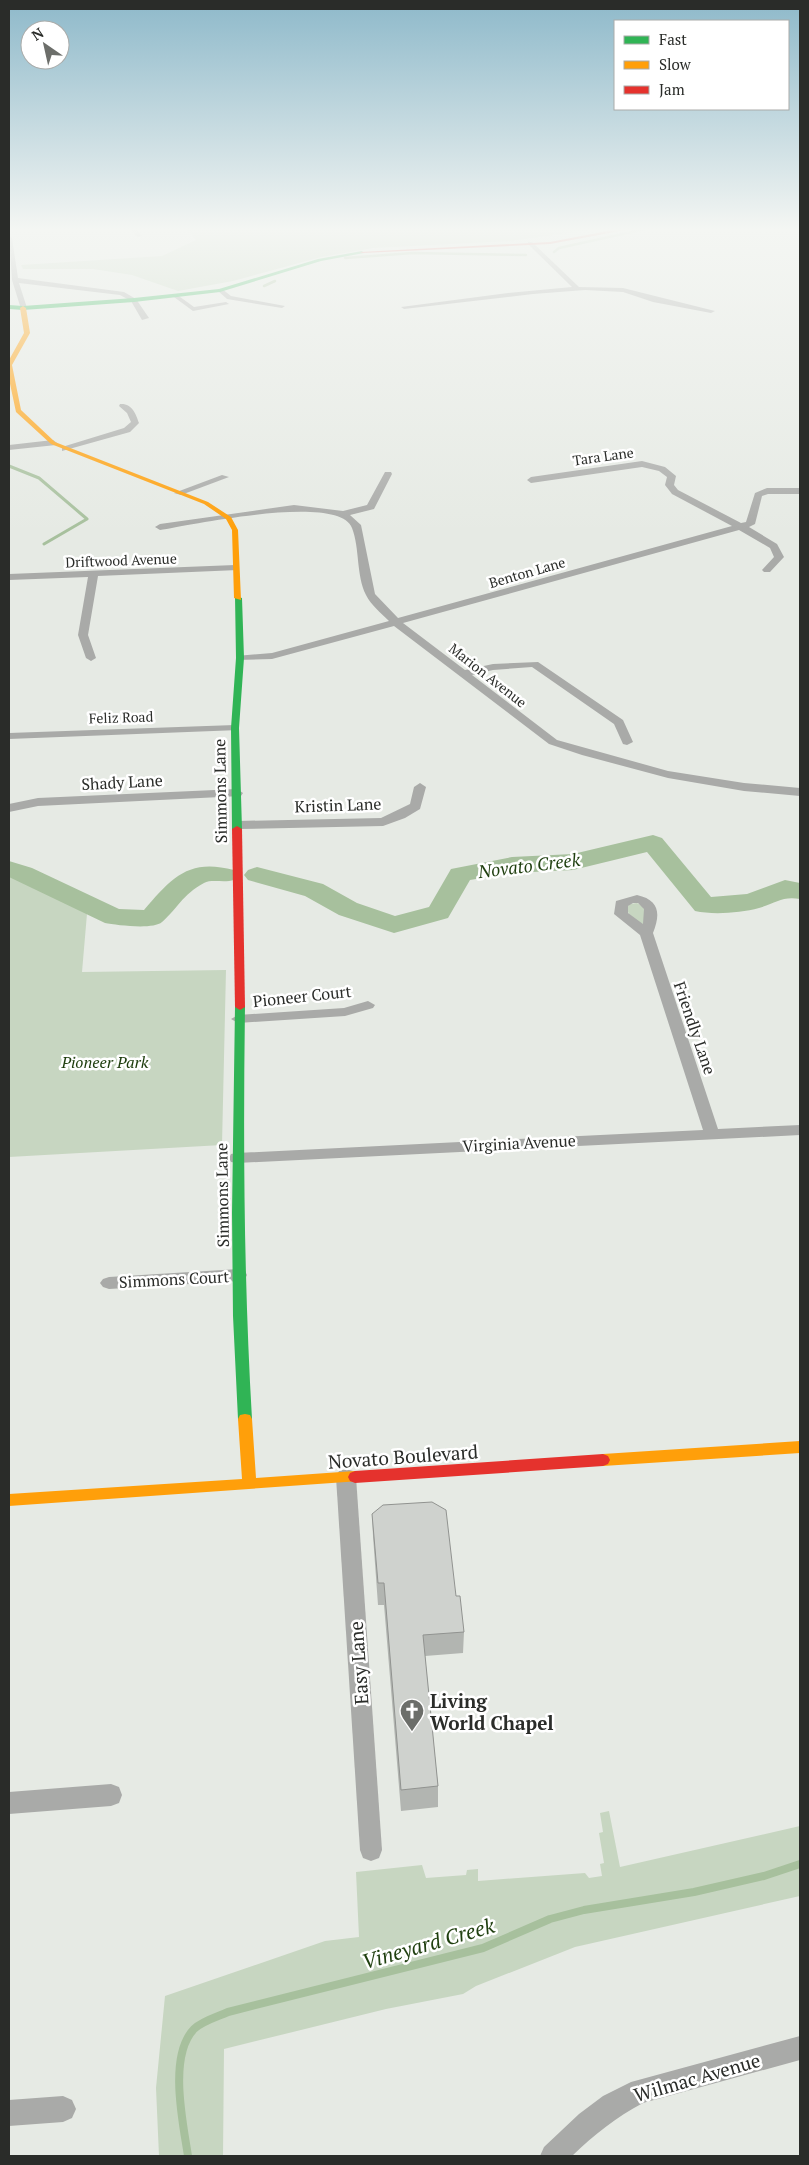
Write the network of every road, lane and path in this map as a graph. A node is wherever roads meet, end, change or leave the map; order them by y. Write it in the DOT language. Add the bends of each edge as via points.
graph roads {
  1 [pos="27,330"];
  2 [pos="123,406"];
  3 [pos="53,443"];
  4 [pos="9,448"];
  5 [pos="65,450"];
  6 [pos="388,474"];
  7 [pos="225,477"];
  8 [pos="531,480"];
  9 [pos="800,491"];
  10 [pos="178,493"];
  11 [pos="343,514"];
  12 [pos="230,518"];
  13 [pos="160,527"];
  14 [pos="741,527"];
  15 [pos="235,568"];
  16 [pos="767,570"];
  17 [pos="93,575"];
  18 [pos="9,577"];
  19 [pos="396,623"];
  20 [pos="91,658"];
  21 [pos="240,658"];
  22 [pos="461,674"];
  23 [pos="235,728"];
  24 [pos="9,736"];
  25 [pos="626,742"];
  26 [pos="420,787"];
  27 [pos="800,792"];
  28 [pos="237,793"];
  29 [pos="9,808"];
  30 [pos="238,825"];
  31 [pos="646,933"];
  32 [pos="368,1005"];
  33 [pos="238,1019"];
  34 [pos="800,1130"];
  35 [pos="712,1133"];
  36 [pos="238,1158"];
  37 [pos="239,1275"];
  38 [pos="109,1283"];
  39 [pos="800,1447"];
  40 [pos="346,1477"];
  41 [pos="249,1484"];
  42 [pos="9,1500"];
  43 [pos="112,1795"];
  44 [pos="9,1803"];
  45 [pos="371,1850"];
  46 [pos="800,2048"];
  47 [pos="63,2109"];
  48 [pos="9,2113"];
  49 [pos="553,2156"];
  1 -- 3 [label="street" via="9,365 18,411"];
  2 -- 5 [label="street" via="131,412 135,423 127,430"];
  3 -- 4 [label="street"];
  3 -- 5 [label="street"];
  5 -- 10 [label="street"];
  6 -- 11 [label="street" via="371,507"];
  7 -- 10 [label="street"];
  8 -- 14 [label="street, Tara Lane" via="642,464 662,469 672,476 670,485 675,492"];
  9 -- 14 [label="street" via="767,491 758,496 750,524"];
  10 -- 12 [label="street" via="206,503"];
  11 -- 12 [label="street" via="294,508"];
  11 -- 19 [label="street, Marion Avenue" via="356,525 370,594"];
  12 -- 13 [label="street"];
  12 -- 15 [label="street, Simmons Lane" via="236,530"];
  14 -- 16 [label="street" via="774,546 779,557"];
  14 -- 19 [label="street, Benton Lane"];
  15 -- 17 [label="street, Driftwood Avenue"];
  15 -- 21 [label="street, Simmons Lane"];
  17 -- 18 [label="street, Driftwood Avenue"];
  17 -- 20 [label="street" via="83,635"];
  19 -- 21 [label="street, Benton Lane" via="272,656"];
  19 -- 22 [label="street, Marion Avenue"];
  21 -- 23 [label="street, Simmons Lane"];
  22 -- 25 [label="street" via="493,667 534,664 619,722"];
  22 -- 27 [label="street, Marion Avenue" via="553,742 668,774 744,787"];
  23 -- 24 [label="street, Feliz Road"];
  23 -- 28 [label="street, Simmons Lane"];
  26 -- 30 [label="street, Kristin Lane" via="416,806 383,822"];
  28 -- 29 [label="street, Shady Lane" via="38,802"];
  28 -- 30 [label="street, Simmons Lane"];
  30 -- 33 [label="street, Simmons Lane"];
  31 -- 35 [label="street, Friendly Lane"];
  32 -- 33 [label="street, Pioneer Court" via="345,1012"];
  33 -- 36 [label="street, Simmons Lane"];
  34 -- 35 [label="street, Virginia Avenue"];
  35 -- 36 [label="street, Virginia Avenue"];
  36 -- 37 [label="street, Simmons Lane"];
  37 -- 38 [label="street, Simmons Court"];
  37 -- 41 [label="street, Simmons Lane"];
  39 -- 40 [label="street, Novato Boulevard"];
  40 -- 41 [label="street, Novato Boulevard"];
  40 -- 45 [label="street, Easy Lane"];
  41 -- 42 [label="street, Novato Boulevard"];
  43 -- 44 [label="street"];
  46 -- 49 [label="street, Wilmac Avenue" via="640,2091 604,2111"];
  47 -- 48 [label="street"];
}
